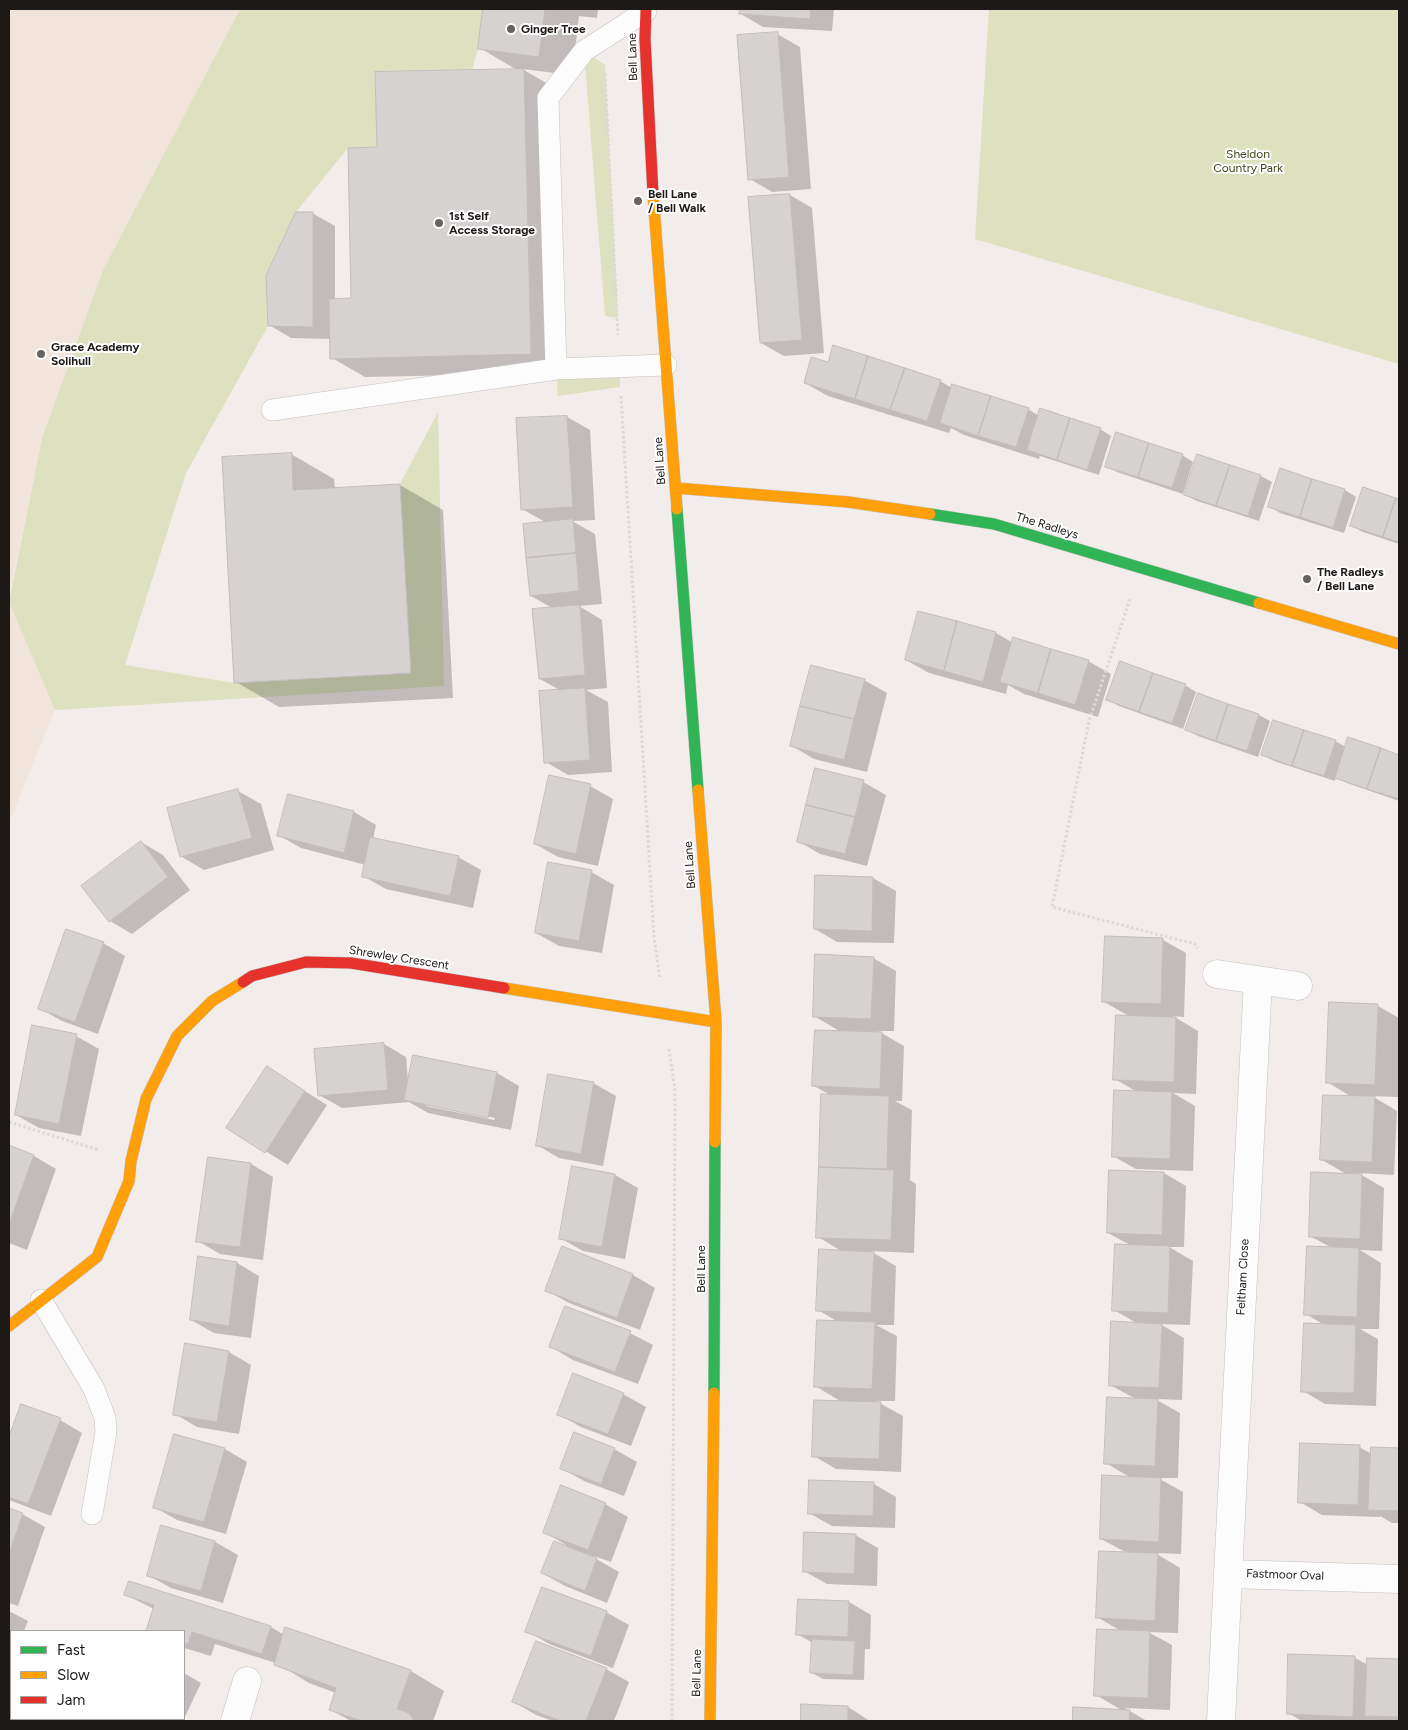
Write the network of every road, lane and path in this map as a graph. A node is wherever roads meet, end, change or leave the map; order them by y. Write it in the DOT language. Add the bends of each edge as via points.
graph roads {
  1 [pos="646,10"];
  2 [pos="606,37"];
  3 [pos="619,343"];
  4 [pos="666,365"];
  5 [pos="556,369"];
  6 [pos="620,387"];
  7 [pos="272,410"];
  8 [pos="676,488"];
  9 [pos="1140,568"];
  10 [pos="1399,644"];
  11 [pos="1217,974"];
  12 [pos="1258,980"];
  13 [pos="661,985"];
  14 [pos="1298,986"];
  15 [pos="716,1022"];
  16 [pos="668,1042"];
  17 [pos="9,1122"];
  18 [pos="131,1161"];
  19 [pos="42,1300"];
  20 [pos="9,1326"];
  21 [pos="92,1514"];
  22 [pos="1228,1574"];
  23 [pos="1399,1579"];
  24 [pos="247,1681"];
  25 [pos="235,1721"];
  26 [pos="672,1721"];
  27 [pos="710,1721"];
  28 [pos="1221,1721"];
  1 -- 2 [label="lane"];
  1 -- 4 [label="street, Bell Lane" via="653,193"];
  2 -- 3 [label="path"];
  2 -- 5 [label="lane" via="584,50 548,98"];
  4 -- 5 [label="lane"];
  4 -- 8 [label="street, Bell Lane"];
  5 -- 7 [label="lane"];
  6 -- 13 [label="path" via="654,937"];
  8 -- 9 [label="street, The Radleys" via="848,502 994,524"];
  8 -- 15 [label="street, Bell Lane"];
  9 -- 10 [label="street, The Radleys"];
  9 -- 11 [label="path" via="1089,721 1052,908 1195,944"];
  11 -- 12 [label="street"];
  12 -- 14 [label="street"];
  12 -- 22 [label="street, Feltham Close"];
  15 -- 18 [label="street, Shrewley Crescent" via="351,963 306,962 252,976 212,1001 177,1036 146,1099"];
  15 -- 27 [label="street, Bell Lane" via="714,1556"];
  16 -- 26 [label="path" via="675,1090"];
  17 -- 18 [label="path"];
  18 -- 19 [label="street, Shrewley Crescent" via="129,1181 97,1257"];
  19 -- 20 [label="street, Shrewley Crescent"];
  19 -- 21 [label="lane" via="90,1381 105,1418 106,1432"];
  22 -- 23 [label="street, Fastmoor Oval"];
  22 -- 28 [label="street, Fastmoor Oval"];
  24 -- 25 [label="street"];
}
